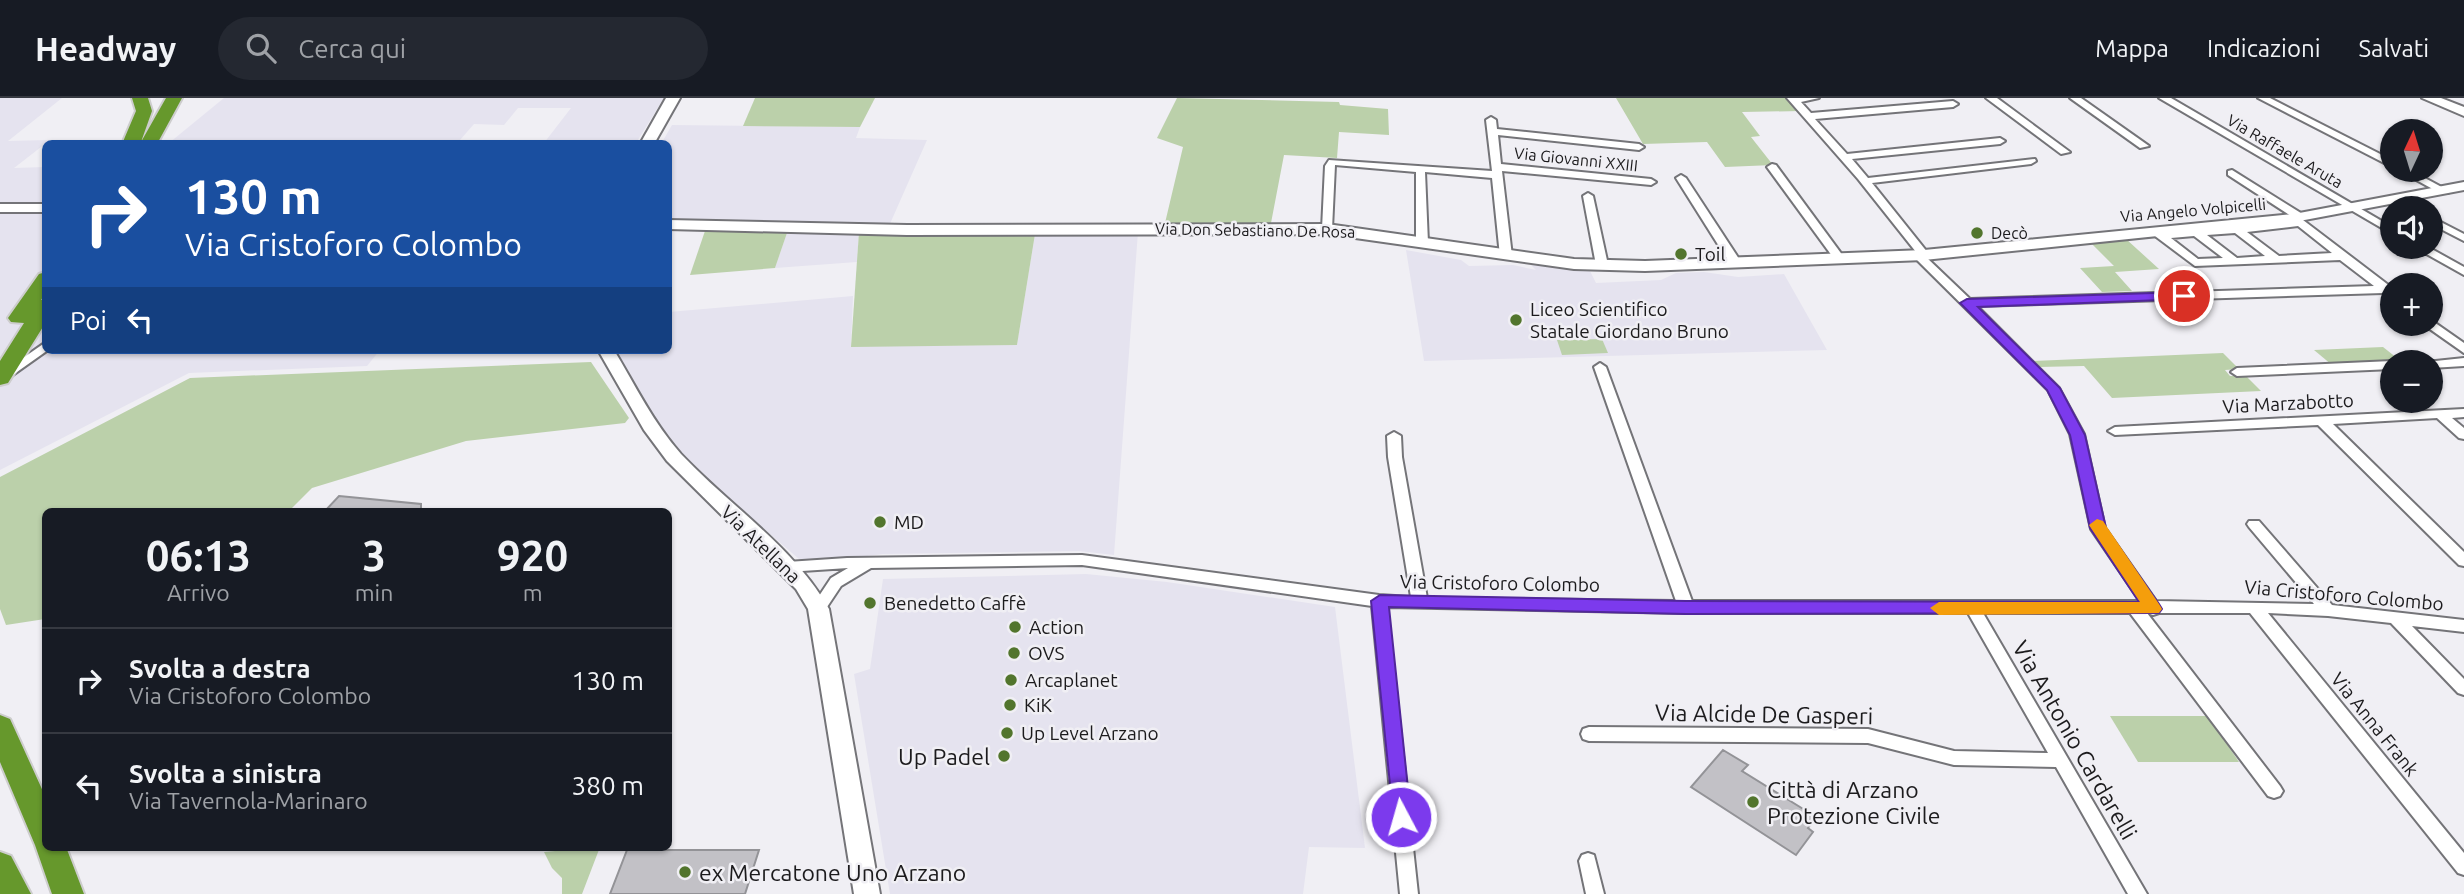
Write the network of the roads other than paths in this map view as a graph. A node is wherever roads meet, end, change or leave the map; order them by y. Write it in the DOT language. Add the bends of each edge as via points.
graph roads {
  1 [pos="140,98"];
  2 [pos="174,98"];
  3 [pos="673,98"];
  4 [pos="1814,98"];
  5 [pos="1991,98"];
  6 [pos="2075,98"];
  7 [pos="2164,98"];
  8 [pos="2263,98"];
  9 [pos="1793,99"];
  10 [pos="2437,99"];
  11 [pos="1953,104"];
  12 [pos="2464,112"];
  13 [pos="1811,116"];
  14 [pos="1491,120"];
  15 [pos="1493,132"];
  16 [pos="133,140"];
  17 [pos="150,140"];
  18 [pos="649,140"];
  19 [pos="2000,141"];
  20 [pos="2144,146"];
  21 [pos="1639,147"];
  22 [pos="2064,152"];
  23 [pos="1844,157"];
  24 [pos="2380,158"];
  25 [pos="2031,161"];
  26 [pos="1772,167"];
  27 [pos="1497,171"];
  28 [pos="1420,173"];
  29 [pos="2232,173"];
  30 [pos="1681,178"];
  31 [pos="1865,181"];
  32 [pos="1651,182"];
  33 [pos="2426,182"];
  34 [pos="2464,186"];
  35 [pos="2444,191"];
  36 [pos="1588,196"];
  37 [pos="2429,196"];
  38 [pos="2380,207"];
  39 [pos="0,208"];
  40 [pos="42,208"];
  41 [pos="2355,209"];
  42 [pos="2296,220"];
  43 [pos="672,224"];
  44 [pos="2380,224"];
  45 [pos="2443,227"];
  46 [pos="1326,229"];
  47 [pos="2238,230"];
  48 [pos="2158,233"];
  49 [pos="2197,233"];
  50 [pos="2464,238"];
  51 [pos="1422,243"];
  52 [pos="1921,255"];
  53 [pos="1506,256"];
  54 [pos="2344,256"];
  55 [pos="1839,258"];
  56 [pos="2277,259"];
  57 [pos="2441,259"];
  58 [pos="2234,261"];
  59 [pos="1735,262"];
  60 [pos="1602,265"];
  61 [pos="2464,272"];
  62 [pos="42,284"];
  63 [pos="2380,284"];
  64 [pos="2380,291"];
  65 [pos="1967,303"];
  66 [pos="42,311"];
  67 [pos="2443,333"];
  68 [pos="0,347"];
  69 [pos="42,348"];
  70 [pos="2464,349"];
  71 [pos="608,354"];
  72 [pos="2464,362"];
  73 [pos="2443,363"];
  74 [pos="2380,366"];
  75 [pos="1601,367"];
  76 [pos="2237,372"];
  77 [pos="0,379"];
  78 [pos="2464,413"];
  79 [pos="2440,414"];
  80 [pos="2321,420"];
  81 [pos="2115,431"];
  82 [pos="2464,435"];
  83 [pos="1394,436"];
  84 [pos="2254,524"];
  85 [pos="2464,561"];
  86 [pos="867,565"];
  87 [pos="787,567"];
  88 [pos="1380,601"];
  89 [pos="1420,603"];
  90 [pos="1686,607"];
  91 [pos="2254,607"];
  92 [pos="1973,608"];
  93 [pos="818,609"];
  94 [pos="2144,609"];
  95 [pos="2328,610"];
  96 [pos="2396,619"];
  97 [pos="2464,626"];
  98 [pos="2464,689"];
  99 [pos="0,727"];
  100 [pos="1589,734"];
  101 [pos="2060,760"];
  102 [pos="2274,790"];
  103 [pos="42,826"];
  104 [pos="52,851"];
  105 [pos="1588,860"];
  106 [pos="0,866"];
  107 [pos="2464,867"];
  108 [pos="15,894"];
  109 [pos="68,894"];
  110 [pos="867,894"];
  111 [pos="1409,894"];
  112 [pos="1595,894"];
  113 [pos="2138,894"];
  1 -- 16 [label="highway" via="144,111"];
  2 -- 17 [label="highway"];
  3 -- 18 [label="street"];
  4 -- 9 [label="street"];
  5 -- 22 [label="street"];
  6 -- 20 [label="street"];
  7 -- 41 [label="street, Via Raffaele Aruta"];
  8 -- 24 [label="street"];
  9 -- 13 [label="street"];
  10 -- 12 [label="street"];
  11 -- 13 [label="street"];
  13 -- 23 [label="street"];
  14 -- 15 [label="street"];
  15 -- 21 [label="street"];
  15 -- 27 [label="street"];
  19 -- 23 [label="street"];
  23 -- 31 [label="street"];
  25 -- 31 [label="street"];
  26 -- 55 [label="street"];
  27 -- 32 [label="street, Via Giovanni XXIII"];
  27 -- 46 [label="street, Via Giovanni XXIII" via="1331,164"];
  27 -- 53 [label="street"];
  28 -- 51 [label="street"];
  29 -- 42 [label="street"];
  30 -- 59 [label="street"];
  31 -- 52 [label="street"];
  33 -- 35 [label="street"];
  34 -- 35 [label="street, Via Angelo Volpicelli"];
  35 -- 37 [label="street, Via Angelo Volpicelli"];
  36 -- 60 [label="street"];
  38 -- 41 [label="street, Via Angelo Volpicelli"];
  39 -- 40 [label="street"];
  41 -- 42 [label="street, Via Angelo Volpicelli"];
  41 -- 44 [label="street, Via Raffaele Aruta"];
  42 -- 47 [label="street"];
  42 -- 48 [label="street, Via Angelo Volpicelli"];
  42 -- 54 [label="street"];
  43 -- 46 [label="street, Via Don Sebastiano De Rosa" via="907,230"];
  45 -- 50 [label="street"];
  46 -- 51 [label="street, Via Don Sebastiano De Rosa"];
  47 -- 49 [label="street"];
  47 -- 56 [label="street"];
  48 -- 49 [label="street"];
  48 -- 52 [label="street, Via Angelo Volpicelli"];
  48 -- 58 [label="street" via="2195,264"];
  49 -- 58 [label="street"];
  51 -- 53 [label="street, Via Don Sebastiano De Rosa"];
  52 -- 55 [label="street, Via Don Sebastiano De Rosa"];
  52 -- 65 [label="street"];
  53 -- 60 [label="street, Via Don Sebastiano De Rosa"];
  54 -- 56 [label="street"];
  54 -- 63 [label="street"];
  55 -- 59 [label="street, Via Don Sebastiano De Rosa"];
  56 -- 58 [label="street"];
  57 -- 61 [label="street"];
  59 -- 60 [label="street, Via Don Sebastiano De Rosa"];
  62 -- 68 [label="highway"];
  64 -- 65 [label="street"];
  65 -- 94 [label="street" via="2053,388 2077,435 2098,528"];
  66 -- 77 [label="highway"];
  67 -- 70 [label="street"];
  69 -- 77 [label="street"];
  71 -- 87 [label="street, Via Atellana" via="674,457"];
  72 -- 73 [label="street"];
  74 -- 76 [label="street"];
  75 -- 90 [label="street"];
  78 -- 79 [label="street, Via Marzabotto"];
  79 -- 80 [label="street, Via Marzabotto"];
  79 -- 82 [label="street"];
  80 -- 81 [label="street, Via Marzabotto"];
  80 -- 85 [label="street"];
  83 -- 89 [label="street"];
  84 -- 95 [label="street"];
  86 -- 87 [label="street, Via Cristoforo Colombo"];
  86 -- 88 [label="street, Via Cristoforo Colombo" via="1082,560"];
  86 -- 93 [label="street, Via Cristoforo Colombo" via="836,582"];
  87 -- 93 [label="street, Via Atellana"];
  88 -- 89 [label="street, Via Cristoforo Colombo"];
  88 -- 111 [label="street"];
  89 -- 90 [label="street, Via Cristoforo Colombo"];
  90 -- 92 [label="street, Via Cristoforo Colombo"];
  91 -- 94 [label="street, Via Cristoforo Colombo"];
  91 -- 95 [label="street, Via Cristoforo Colombo"];
  91 -- 107 [label="street, Via Anna Frank"];
  92 -- 94 [label="street, Via Cristoforo Colombo"];
  92 -- 101 [label="street, Via Antonio Cardarelli"];
  93 -- 110 [label="street, Via Atellana"];
  94 -- 102 [label="street"];
  95 -- 96 [label="street, Via Cristoforo Colombo"];
  96 -- 97 [label="street, Via Cristoforo Colombo"];
  96 -- 98 [label="street"];
  99 -- 103 [label="highway"];
  100 -- 101 [label="street, Via Alcide De Gasperi" via="1868,736 1954,758"];
  101 -- 113 [label="street, Via Antonio Cardarelli"];
  104 -- 109 [label="highway"];
  105 -- 112 [label="street"];
  106 -- 108 [label="highway"];
}
